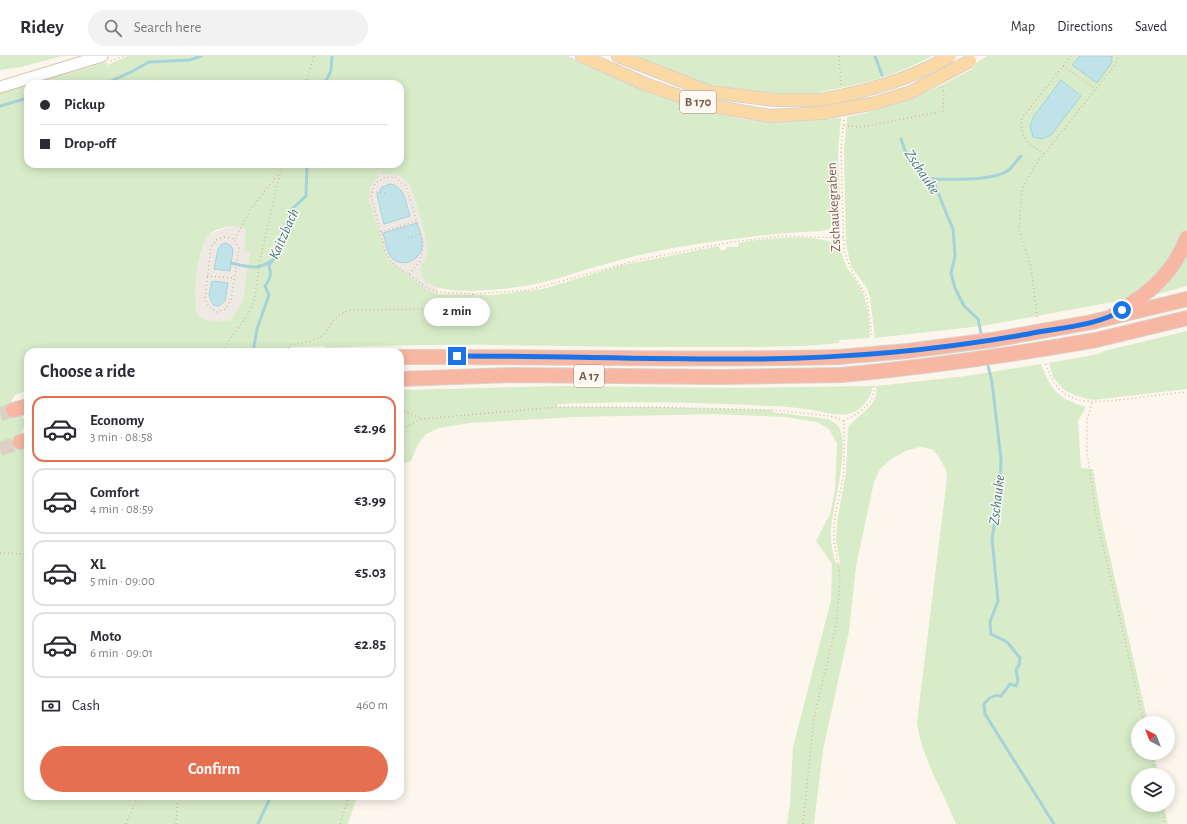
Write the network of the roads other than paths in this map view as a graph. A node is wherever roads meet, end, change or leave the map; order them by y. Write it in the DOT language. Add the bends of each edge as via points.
graph roads {
  1 [pos="102,56"];
  2 [pos="582,56"];
  3 [pos="618,56"];
  4 [pos="950,56"];
  5 [pos="973,58"];
  6 [pos="0,87"];
  7 [pos="1187,238"];
  8 [pos="1187,299"];
  9 [pos="1112,317"];
  10 [pos="1187,318"];
  11 [pos="404,357"];
  12 [pos="404,379"];
  13 [pos="24,407"];
  14 [pos="13,410"];
  1 -- 6 [label="main road"];
  2 -- 5 [label="main road, B 170, bridge" via="645,84 705,105 770,116 822,112 876,103 911,92"];
  3 -- 4 [label="main road, B 170, bridge" via="710,92 775,100 820,100 874,89 908,77"];
  7 -- 9 [label="highway" via="1167,274 1149,292"];
  8 -- 9 [label="highway, A 17"];
  9 -- 11 [label="highway, A 17, bridge" via="992,340 907,351 840,356 724,360 529,356"];
  10 -- 12 [label="highway, A 17, bridge" via="1096,340 1002,357 841,375 513,375"];
  13 -- 14 [label="highway"];
}
